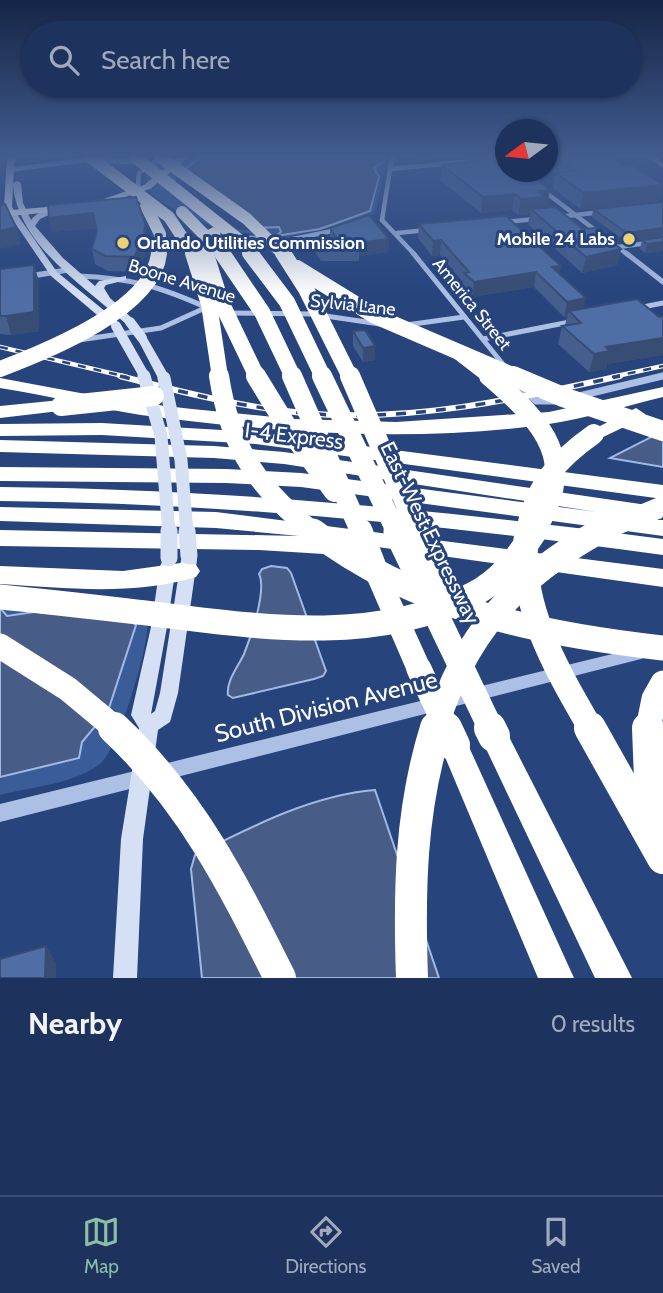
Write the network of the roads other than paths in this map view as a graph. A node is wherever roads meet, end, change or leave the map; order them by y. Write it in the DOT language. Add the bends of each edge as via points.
graph roads {
  1 [pos="102,203"];
  2 [pos="102,203"];
  3 [pos="139,203"];
  4 [pos="145,203"];
  5 [pos="148,203"];
  6 [pos="148,203"];
  7 [pos="170,203"];
  8 [pos="192,203"];
  9 [pos="208,203"];
  10 [pos="224,203"];
  11 [pos="385,203"];
  12 [pos="560,203"];
  13 [pos="154,205"];
  14 [pos="87,206"];
  15 [pos="58,209"];
  16 [pos="613,211"];
  17 [pos="11,213"];
  18 [pos="576,215"];
  19 [pos="550,218"];
  20 [pos="537,219"];
  21 [pos="382,220"];
  22 [pos="370,222"];
  23 [pos="500,223"];
  24 [pos="32,225"];
  25 [pos="343,228"];
  26 [pos="440,229"];
  27 [pos="213,231"];
  28 [pos="397,233"];
  29 [pos="603,236"];
  30 [pos="663,241"];
  31 [pos="611,242"];
  32 [pos="618,247"];
  33 [pos="71,273"];
  34 [pos="54,274"];
  35 [pos="123,278"];
  36 [pos="0,281"];
  37 [pos="663,282"];
  38 [pos="106,300"];
  39 [pos="663,303"];
  40 [pos="214,306"];
  41 [pos="624,311"];
  42 [pos="281,314"];
  43 [pos="464,317"];
  44 [pos="586,319"];
  45 [pos="483,339"];
  46 [pos="40,345"];
  47 [pos="460,353"];
  48 [pos="663,376"];
  49 [pos="1,380"];
  50 [pos="663,392"];
  51 [pos="162,397"];
  52 [pos="663,407"];
  53 [pos="0,412"];
  54 [pos="0,430"];
  55 [pos="663,431"];
  56 [pos="0,446"];
  57 [pos="0,458"];
  58 [pos="172,460"];
  59 [pos="0,474"];
  60 [pos="0,482"];
  61 [pos="663,492"];
  62 [pos="0,494"];
  63 [pos="663,506"];
  64 [pos="0,514"];
  65 [pos="663,514"];
  66 [pos="455,520"];
  67 [pos="358,524"];
  68 [pos="663,528"];
  69 [pos="0,538"];
  70 [pos="663,547"];
  71 [pos="178,566"];
  72 [pos="576,567"];
  73 [pos="0,575"];
  74 [pos="663,578"];
  75 [pos="0,597"];
  76 [pos="0,646"];
  77 [pos="663,647"];
  78 [pos="458,660"];
  79 [pos="570,671"];
  80 [pos="663,683"];
  81 [pos="600,721"];
  82 [pos="149,726"];
  83 [pos="142,777"];
  84 [pos="642,789"];
  85 [pos="0,813"];
  86 [pos="663,823"];
  87 [pos="663,836"];
  88 [pos="663,858"];
  89 [pos="125,978"];
  90 [pos="279,978"];
  91 [pos="412,978"];
  92 [pos="556,978"];
  93 [pos="614,978"];
  1 -- 14 [label="main road"];
  2 -- 14 [label="street"];
  3 -- 49 [label="highway, bridge" via="155,218 163,240 158,264 146,283 78,335"];
  4 -- 77 [label="highway, bridge" via="166,214 189,244 205,292 236,443 258,480 333,550 425,597 517,626 591,641"];
  5 -- 13 [label="street"];
  6 -- 13 [label="street"];
  7 -- 67 [label="highway, bridge" via="237,268 276,338"];
  8 -- 78 [label="highway, East-West Expressway, bridge" via="242,243 287,302"];
  9 -- 47 [label="highway, bridge" via="320,285"];
  10 -- 78 [label="highway, bridge" via="275,245 299,277 380,439 424,545"];
  11 -- 21 [label="street"];
  12 -- 18 [label="street"];
  13 -- 27 [label="street"];
  14 -- 15 [label="main road"];
  15 -- 17 [label="main road"];
  15 -- 24 [label="main road" via="37,217"];
  16 -- 18 [label="street"];
  17 -- 24 [label="main road"];
  17 -- 34 [label="main road"];
  18 -- 19 [label="street"];
  18 -- 29 [label="street"];
  20 -- 23 [label="street"];
  21 -- 22 [label="street"];
  21 -- 28 [label="street, America Street"];
  24 -- 33 [label="main road"];
  25 -- 27 [label="street" via="276,240"];
  26 -- 28 [label="street"];
  27 -- 40 [label="highway" via="207,253"];
  28 -- 43 [label="street, America Street"];
  30 -- 32 [label="street"];
  31 -- 32 [label="street"];
  32 -- 37 [label="street"];
  33 -- 34 [label="street, Boone Avenue"];
  33 -- 35 [label="street, Boone Avenue"];
  33 -- 38 [label="main road"];
  34 -- 36 [label="street, Boone Avenue"];
  34 -- 51 [label="main road, bridge" via="116,326"];
  35 -- 38 [label="main road" via="102,284 99,288"];
  35 -- 40 [label="street, Boone Avenue"];
  38 -- 51 [label="main road, bridge" via="130,322 155,359"];
  39 -- 41 [label="street"];
  40 -- 42 [label="street, Boone Avenue" via="244,315"];
  40 -- 46 [label="street" via="163,329"];
  40 -- 67 [label="highway, bridge" via="254,375"];
  42 -- 43 [label="street, Sylvia Lane" via="393,325"];
  43 -- 45 [label="street, America Street"];
  44 -- 45 [label="street"];
  45 -- 48 [label="street, America Street" via="526,393 542,403"];
  47 -- 55 [label="highway, bridge" via="563,397"];
  47 -- 75 [label="highway, bridge" via="520,404 545,435 557,473 538,531 497,580 473,594 430,613 353,629 317,631"];
  49 -- 50 [label="highway" via="139,409 281,424 401,430 550,418"];
  51 -- 53 [label="highway, bridge"];
  51 -- 58 [label="main road, bridge"];
  52 -- 88 [label="highway, bridge" via="617,421 559,461 538,491 525,538 531,601 547,645"];
  54 -- 61 [label="highway" via="102,429 256,439"];
  56 -- 65 [label="highway, I-4 Express" via="284,458"];
  57 -- 58 [label="highway"];
  58 -- 71 [label="main road, bridge"];
  58 -- 71 [label="main road, bridge"];
  59 -- 68 [label="highway" via="301,480"];
  60 -- 66 [label="highway" via="155,486"];
  62 -- 66 [label="highway" via="141,496"];
  63 -- 91 [label="highway, bridge" via="606,526 551,561 507,598 461,660 435,731 414,825"];
  64 -- 72 [label="highway" via="286,527"];
  66 -- 70 [label="highway"];
  67 -- 92 [label="highway, bridge"];
  69 -- 72 [label="highway" via="259,542"];
  71 -- 73 [label="highway" via="47,578"];
  71 -- 82 [label="main road" via="140,715"];
  71 -- 82 [label="main road" via="169,693 163,716"];
  72 -- 74 [label="highway"];
  76 -- 90 [label="highway, bridge" via="81,699 130,741 182,805 227,872"];
  77 -- 79 [label="street, South Division Avenue"];
  78 -- 93 [label="highway, East-West Expressway, bridge"];
  79 -- 81 [label="street"];
  79 -- 83 [label="street, South Division Avenue"];
  80 -- 87 [label="highway, bridge" via="647,729 650,783"];
  82 -- 83 [label="main road"];
  83 -- 85 [label="street, South Division Avenue"];
  83 -- 89 [label="main road" via="132,839"];
  84 -- 86 [label="street"];
}
